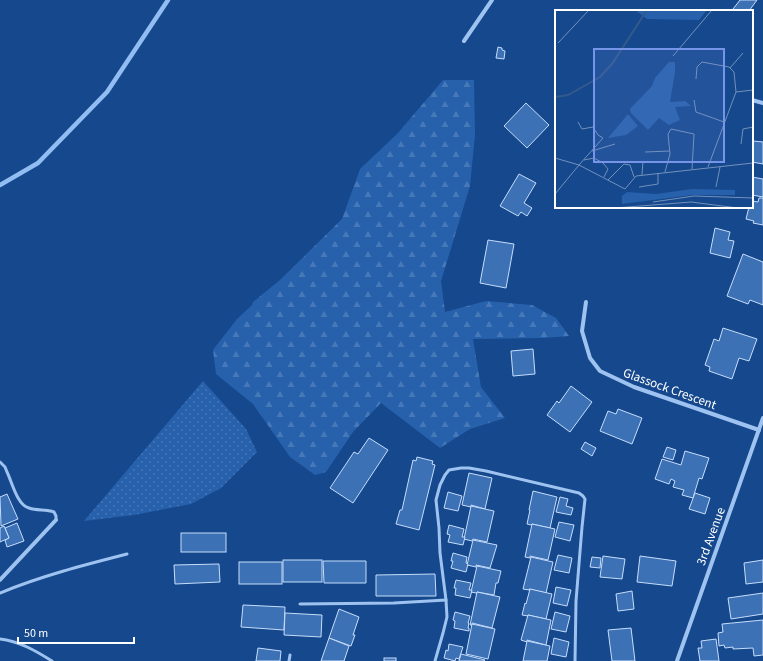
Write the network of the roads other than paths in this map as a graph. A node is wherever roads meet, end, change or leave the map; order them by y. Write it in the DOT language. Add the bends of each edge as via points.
graph roads {
  1 [pos="492,0"];
  2 [pos="464,41"];
  3 [pos="753,100"];
  4 [pos="763,103"];
  5 [pos="586,302"];
  6 [pos="763,418"];
  7 [pos="758,430"];
  8 [pos="0,462"];
  9 [pos="56,520"];
  10 [pos="127,554"];
  11 [pos="0,580"];
  12 [pos="0,593"];
  13 [pos="446,600"];
  14 [pos="300,604"];
  15 [pos="0,639"];
  16 [pos="290,655"];
  17 [pos="52,661"];
  18 [pos="289,661"];
  19 [pos="435,661"];
  20 [pos="575,661"];
  21 [pos="677,661"];
  1 -- 2 [label="street"];
  3 -- 4 [label="street"];
  5 -- 7 [label="street, Glassock Crescent" via="582,331 590,358 600,371 634,387"];
  6 -- 7 [label="street, 3rd Avenue"];
  7 -- 21 [label="street, 3rd Avenue"];
  8 -- 9 [label="lane" via="5,467 20,502 30,509 54,512"];
  9 -- 11 [label="street"];
  10 -- 12 [label="lane" via="47,575"];
  13 -- 14 [label="lane"];
  13 -- 19 [label="lane" via="447,617"];
  13 -- 20 [label="lane" via="436,500 441,480 449,470 462,468 486,471 579,493 585,499 576,602"];
  15 -- 17 [label="lane" via="36,650"];
  16 -- 18 [label="lane"];
}
